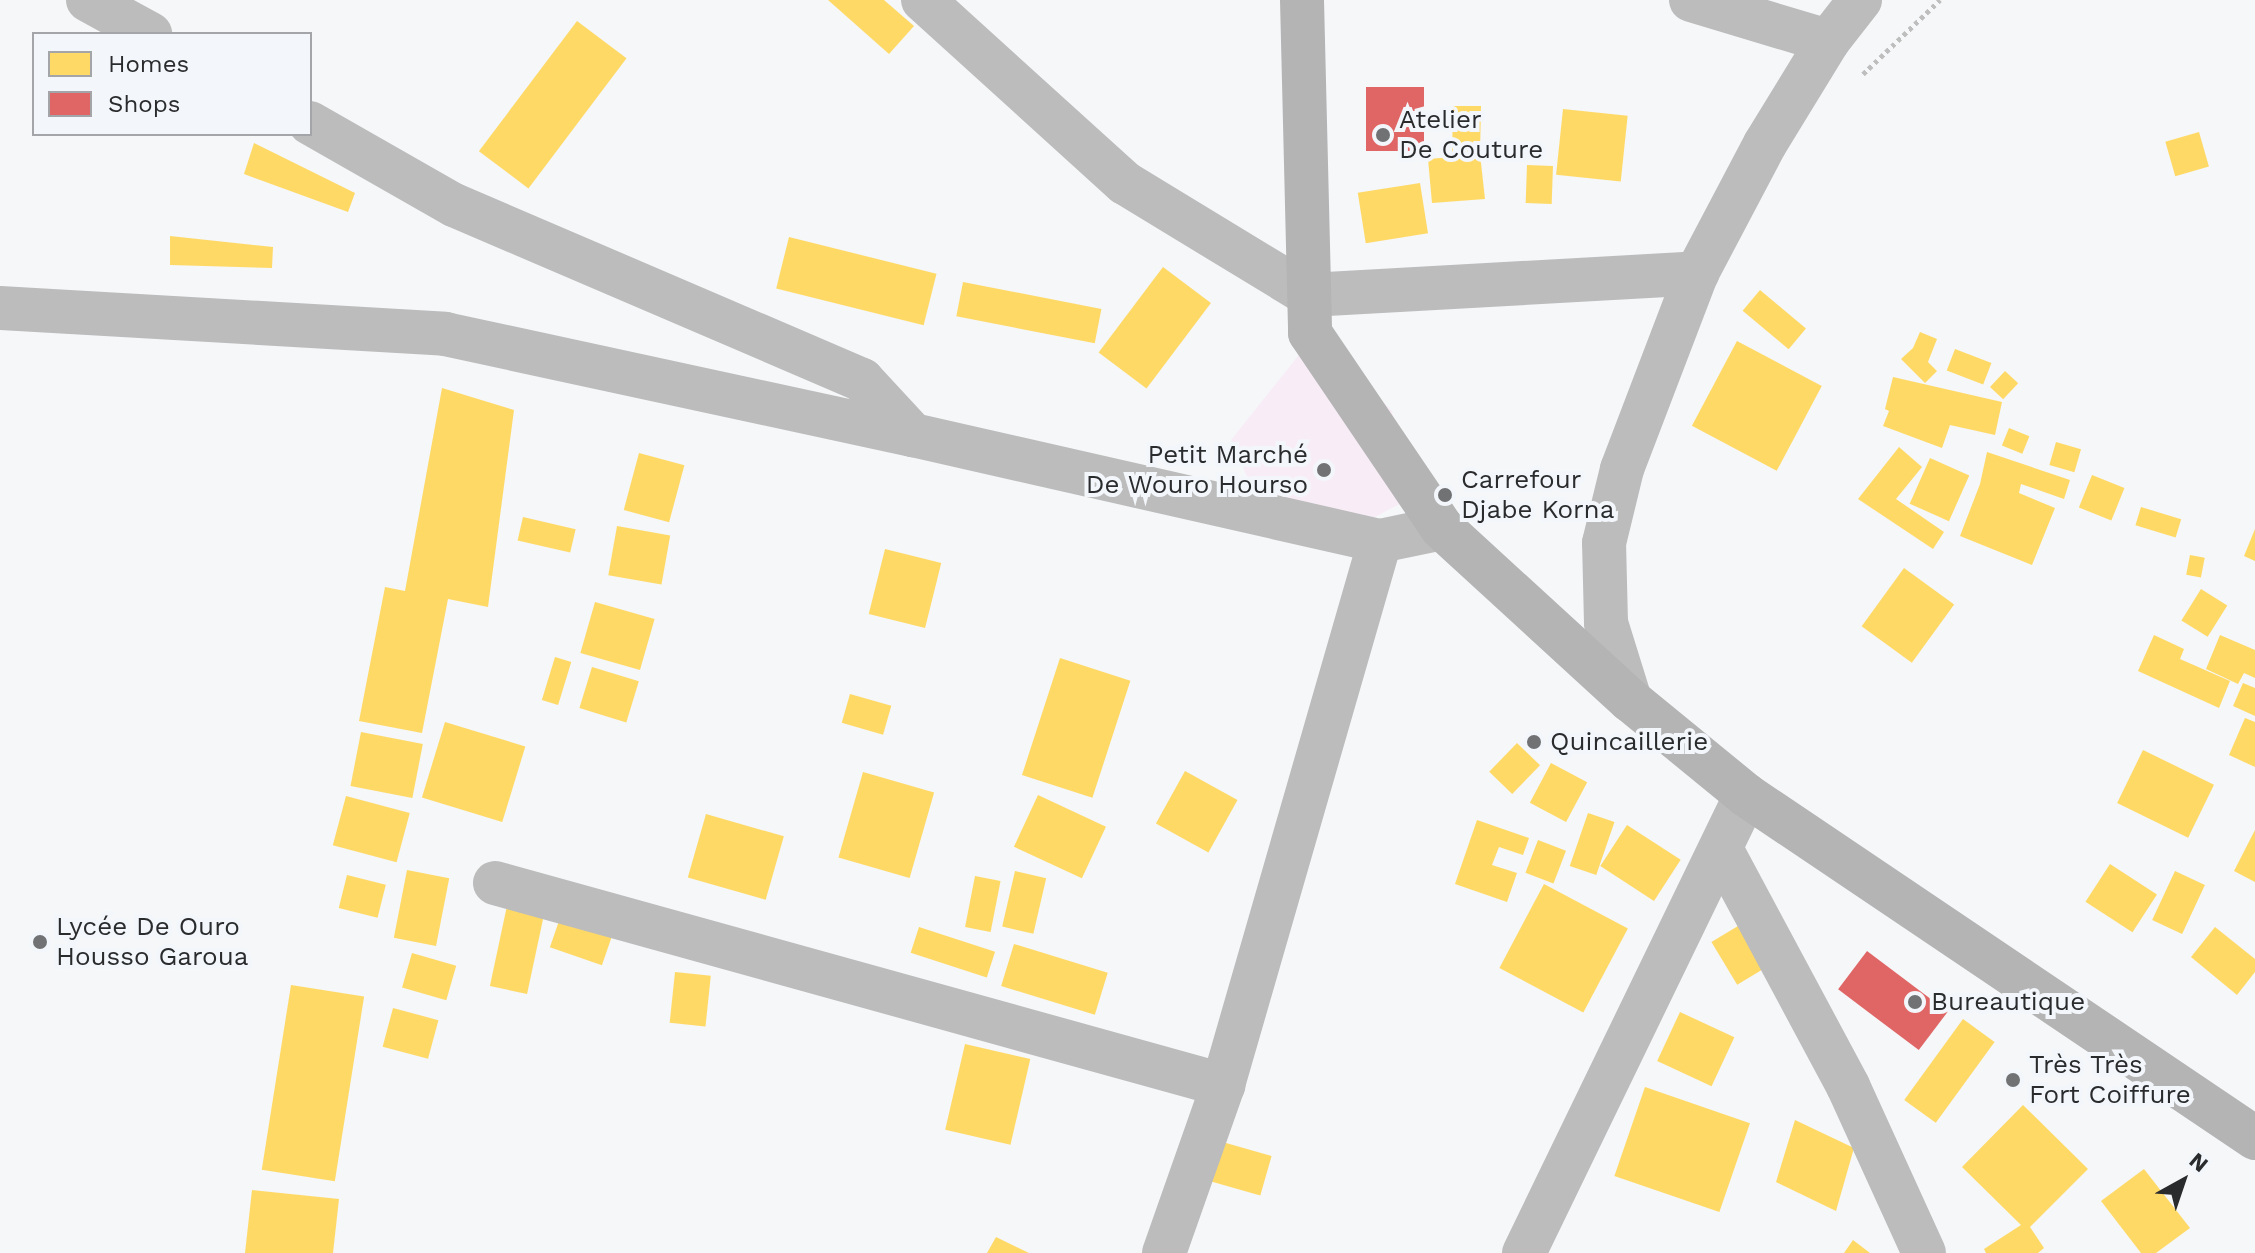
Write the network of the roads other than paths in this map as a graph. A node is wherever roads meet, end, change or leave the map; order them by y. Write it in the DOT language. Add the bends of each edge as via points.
graph roads {
  1 [pos="88,0"];
  2 [pos="923,0"];
  3 [pos="1302,0"];
  4 [pos="1691,0"];
  5 [pos="1860,0"];
  6 [pos="146,32"];
  7 [pos="1828,41"];
  8 [pos="312,124"];
  9 [pos="1697,273"];
  10 [pos="1309,295"];
  11 [pos="0,308"];
  12 [pos="913,435"];
  13 [pos="1442,528"];
  14 [pos="1380,541"];
  15 [pos="1630,700"];
  16 [pos="1746,795"];
  17 [pos="1721,849"];
  18 [pos="495,883"];
  19 [pos="1223,1085"];
  20 [pos="2255,1138"];
  21 [pos="1164,1253"];
  22 [pos="1524,1253"];
  23 [pos="1924,1253"];
  1 -- 6 [label="street"];
  2 -- 10 [label="street" via="1125,183"];
  3 -- 10 [label="main road"];
  4 -- 7 [label="street"];
  5 -- 7 [label="street"];
  7 -- 9 [label="street" via="1765,144"];
  8 -- 12 [label="street" via="454,205 862,380"];
  9 -- 10 [label="street"];
  9 -- 15 [label="street" via="1622,469 1604,543 1606,623"];
  10 -- 13 [label="main road" via="1310,333"];
  11 -- 12 [label="street" via="445,334"];
  12 -- 14 [label="street"];
  13 -- 14 [label="street"];
  13 -- 15 [label="main road"];
  14 -- 19 [label="street"];
  15 -- 16 [label="main road"];
  16 -- 17 [label="street"];
  16 -- 20 [label="main road"];
  17 -- 22 [label="street"];
  17 -- 23 [label="street" via="1848,1086"];
  18 -- 19 [label="street"];
  19 -- 21 [label="street"];
}
